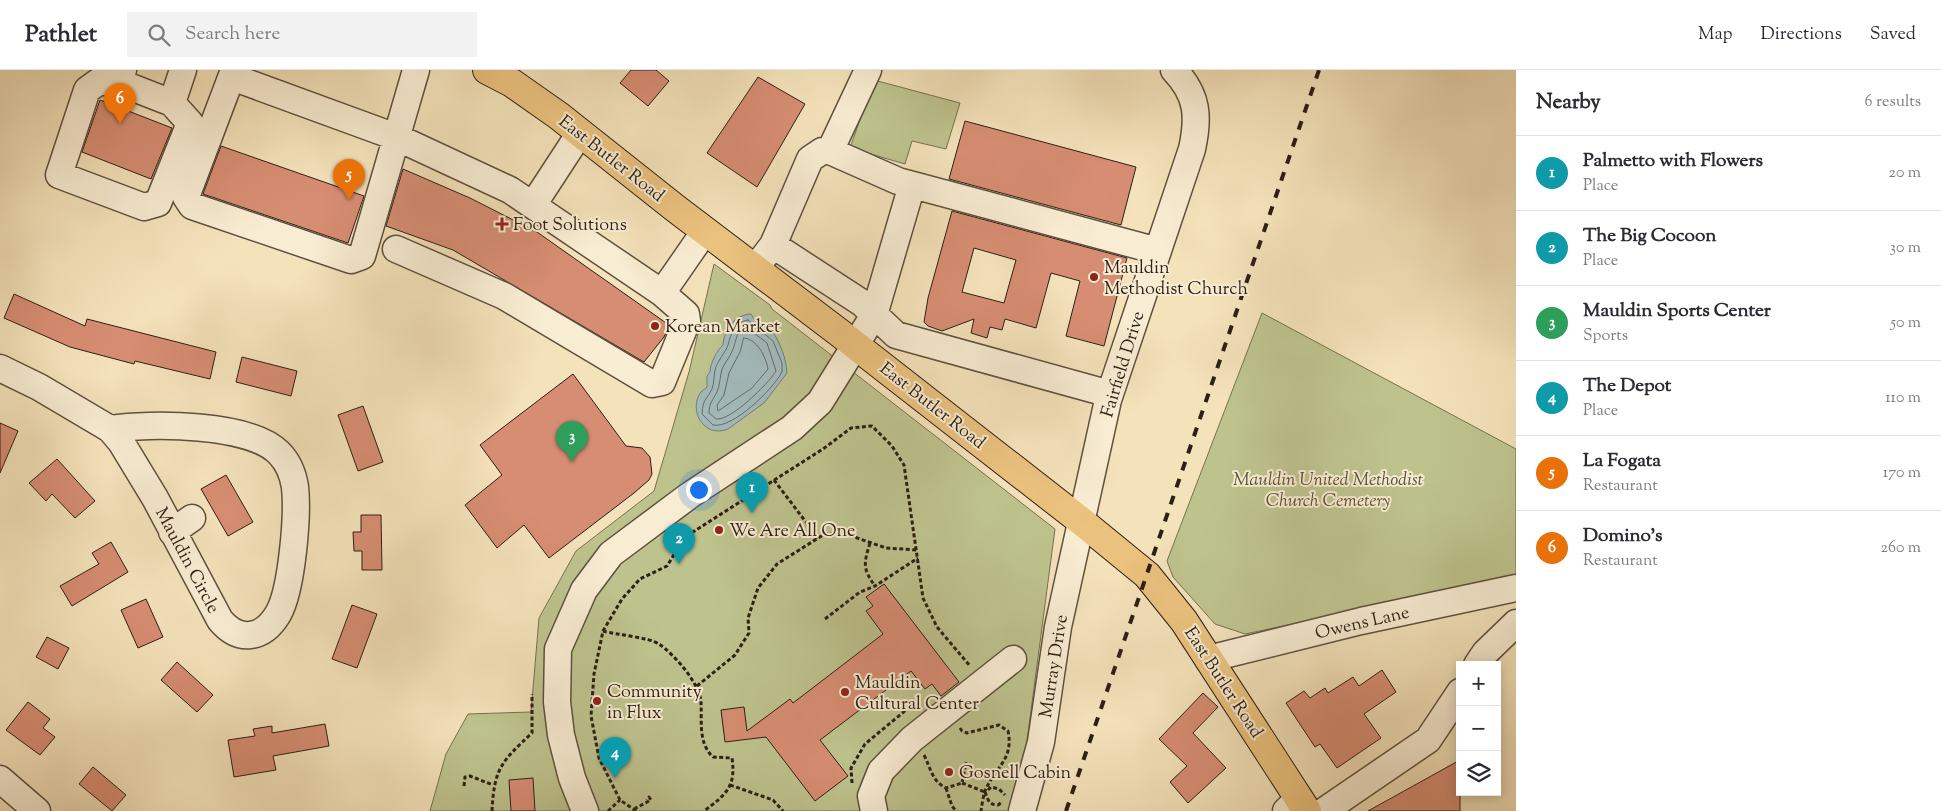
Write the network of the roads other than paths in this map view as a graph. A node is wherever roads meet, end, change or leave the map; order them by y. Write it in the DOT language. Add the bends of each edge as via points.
graph roads {
  1 [pos="183,70"];
  2 [pos="416,70"];
  3 [pos="487,70"];
  4 [pos="868,70"];
  5 [pos="1177,71"];
  6 [pos="233,74"];
  7 [pos="120,76"];
  8 [pos="172,103"];
  9 [pos="580,133"];
  10 [pos="396,137"];
  11 [pos="830,151"];
  12 [pos="912,185"];
  13 [pos="533,206"];
  14 [pos="705,231"];
  15 [pos="773,245"];
  16 [pos="396,249"];
  17 [pos="1158,251"];
  18 [pos="755,269"];
  19 [pos="662,293"];
  20 [pos="874,315"];
  21 [pos="855,345"];
  22 [pos="0,368"];
  23 [pos="1110,394"];
  24 [pos="110,429"];
  25 [pos="1081,521"];
  26 [pos="1516,588"];
  27 [pos="1516,622"];
  28 [pos="1013,659"];
  29 [pos="1208,659"];
  30 [pos="1480,661"];
  31 [pos="1456,698"];
  32 [pos="0,778"];
  33 [pos="1297,807"];
  34 [pos="37,811"];
  35 [pos="585,811"];
  36 [pos="874,811"];
  37 [pos="1022,811"];
  38 [pos="1324,811"];
  1 -- 8 [label="street"];
  2 -- 10 [label="street"];
  3 -- 9 [label="main road, East Butler Road" via="512,83"];
  4 -- 11 [label="street"];
  5 -- 17 [label="street, Fairfield Drive" via="1192,96 1197,126"];
  6 -- 10 [label="street"];
  6 -- 10 [label="street" via="186,197 192,206 351,260 362,256"];
  7 -- 8 [label="street"];
  7 -- 8 [label="street" via="98,82 87,90 58,175 144,207 158,203 190,123"];
  9 -- 13 [label="street"];
  9 -- 14 [label="main road, East Butler Road"];
  10 -- 13 [label="street" via="510,190"];
  11 -- 12 [label="street"];
  11 -- 15 [label="street" via="822,151 810,159"];
  12 -- 17 [label="street"];
  12 -- 20 [label="street"];
  13 -- 19 [label="street"];
  14 -- 18 [label="main road, East Butler Road"];
  14 -- 19 [label="street"];
  15 -- 18 [label="street"];
  15 -- 20 [label="street" via="862,303"];
  16 -- 19 [label="street" via="504,296 652,384 662,382 687,321 686,314"];
  17 -- 23 [label="street, Fairfield Drive"];
  18 -- 21 [label="main road, East Butler Road"];
  20 -- 21 [label="street"];
  20 -- 23 [label="street" via="896,335"];
  21 -- 25 [label="main road, East Butler Road"];
  21 -- 35 [label="street" via="820,402 792,428 690,495 611,554 584,590 558,649 557,702 572,778"];
  22 -- 24 [label="street, Mauldin Circle"];
  23 -- 25 [label="street, Fairfield Drive"];
  24 -- 24 [label="street, Mauldin Circle" via="186,427 236,433 261,440 280,454 291,472 295,488 294,544 281,607 271,624 250,636 226,628 211,605 182,525"];
  25 -- 29 [label="main road, East Butler Road" via="1147,575 1184,621"];
  25 -- 37 [label="street, Murray Drive" via="1058,627 1041,742"];
  26 -- 29 [label="street, Owens Lane" via="1361,621"];
  27 -- 30 [label="street"];
  28 -- 36 [label="street" via="912,739 881,771 871,796"];
  29 -- 33 [label="main road, East Butler Road"];
  31 -- 38 [label="street" via="1428,740"];
  32 -- 34 [label="street"];
}
